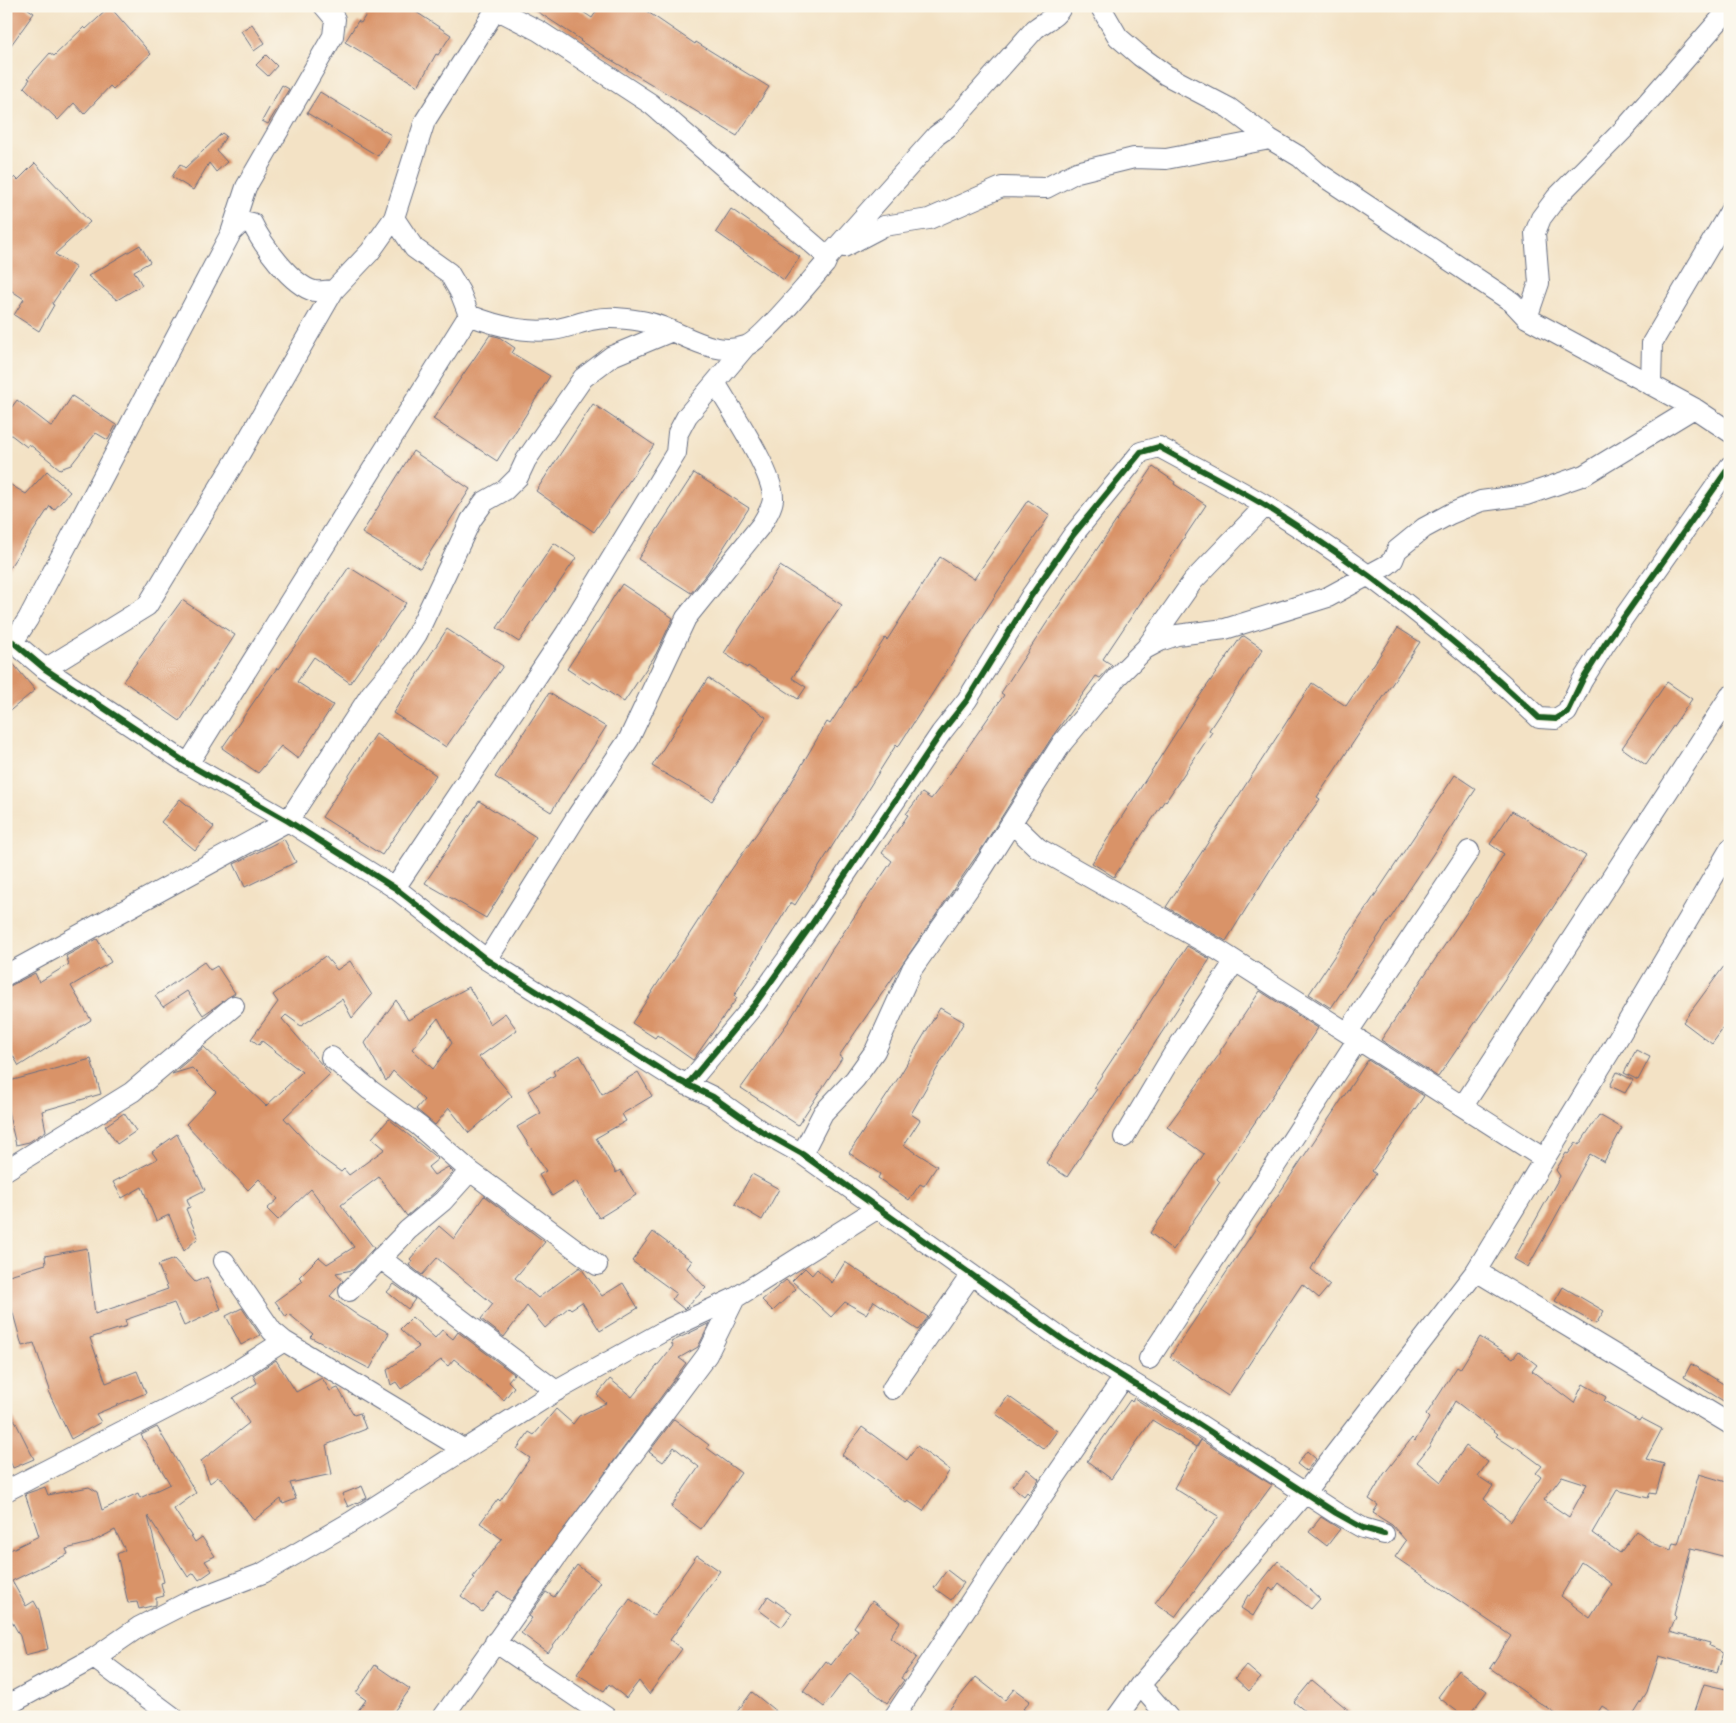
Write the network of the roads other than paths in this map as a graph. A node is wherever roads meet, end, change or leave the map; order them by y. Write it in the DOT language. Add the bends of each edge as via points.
graph roads {
  1 [pos="324,6"];
  2 [pos="1062,6"];
  3 [pos="1100,6"];
  4 [pos="1730,8"];
  5 [pos="1270,139"];
  6 [pos="1730,211"];
  7 [pos="394,218"];
  8 [pos="231,233"];
  9 [pos="828,257"];
  10 [pos="334,290"];
  11 [pos="469,315"];
  12 [pos="1527,318"];
  13 [pos="672,331"];
  14 [pos="746,346"];
  15 [pos="716,384"];
  16 [pos="1651,385"];
  17 [pos="1694,408"];
  18 [pos="1730,432"];
  19 [pos="1730,466"];
  20 [pos="1265,506"];
  21 [pos="1367,575"];
  22 [pos="10,638"];
  23 [pos="1145,650"];
  24 [pos="45,669"];
  25 [pos="1730,696"];
  26 [pos="188,764"];
  27 [pos="288,822"];
  28 [pos="1012,823"];
  29 [pos="1730,849"];
  30 [pos="1469,850"];
  31 [pos="395,888"];
  32 [pos="487,960"];
  33 [pos="1235,961"];
  34 [pos="6,974"];
  35 [pos="234,1006"];
  36 [pos="1353,1035"];
  37 [pos="331,1057"];
  38 [pos="687,1085"];
  39 [pos="1463,1106"];
  40 [pos="1124,1137"];
  41 [pos="802,1154"];
  42 [pos="1543,1158"];
  43 [pos="6,1170"];
  44 [pos="470,1171"];
  45 [pos="878,1208"];
  46 [pos="380,1258"];
  47 [pos="224,1261"];
  48 [pos="597,1265"];
  49 [pos="1476,1271"];
  50 [pos="971,1275"];
  51 [pos="349,1291"];
  52 [pos="735,1298"];
  53 [pos="284,1341"];
  54 [pos="1150,1359"];
  55 [pos="1124,1377"];
  56 [pos="892,1389"];
  57 [pos="556,1391"];
  58 [pos="1730,1424"];
  59 [pos="463,1449"];
  60 [pos="6,1491"];
  61 [pos="1304,1494"];
  62 [pos="1384,1534"];
  63 [pos="495,1642"];
  64 [pos="94,1658"];
  65 [pos="1140,1685"];
  66 [pos="6,1706"];
  67 [pos="173,1717"];
  68 [pos="443,1717"];
  69 [pos="606,1717"];
  70 [pos="894,1717"];
  71 [pos="1117,1717"];
  72 [pos="1168,1717"];
  1 -- 8 [label="street" via="335,19 333,36 246,187"];
  2 -- 9 [label="street" via="1056,17 1036,29 1011,59 972,96 948,127 936,135"];
  3 -- 5 [label="street" via="1118,37 1140,56 1166,75 1229,108"];
  4 -- 12 [label="street" via="1541,218 1535,233 1539,283"];
  5 -- 9 [label="street" via="1166,159 1134,158 1077,172 1046,188 1002,187 929,219 884,226"];
  5 -- 12 [label="street" via="1512,302"];
  6 -- 16 [label="street" via="1652,343"];
  7 -- 9 [label="street" via="425,121 496,9 539,31 651,104"];
  7 -- 10 [label="street" via="370,252"];
  7 -- 11 [label="street" via="414,248 449,274"];
  8 -- 10 [label="street" via="247,220 294,279 315,291"];
  8 -- 22 [label="street" via="73,537"];
  9 -- 14 [label="street" via="760,336"];
  10 -- 24 [label="street" via="147,606"];
  11 -- 13 [label="street" via="530,331 552,330 611,317 651,322"];
  11 -- 26 [label="street"];
  12 -- 16 [label="street"];
  13 -- 14 [label="street" via="716,349"];
  13 -- 27 [label="street" via="612,356 583,378 526,460 518,478 484,502 471,520 402,657 371,694"];
  14 -- 15 [label="street"];
  15 -- 31 [label="street" via="687,416 678,433 676,454 566,633"];
  15 -- 32 [label="street" via="768,479 773,498 771,508 762,524 686,618 629,739"];
  16 -- 17 [label="street"];
  17 -- 18 [label="street"];
  17 -- 21 [label="street" via="1584,475 1526,495 1481,501 1450,514 1424,528 1397,550 1392,560"];
  19 -- 21 [label="street" via="1605,644 1567,712 1556,719 1539,718 1461,648"];
  20 -- 21 [label="street"];
  20 -- 23 [label="street" via="1193,581"];
  20 -- 38 [label="street" via="1159,447 1141,452 1074,535 1031,596 967,700 761,996"];
  21 -- 23 [label="street" via="1328,598 1225,629 1177,635"];
  22 -- 24 [label="street"];
  23 -- 28 [label="street" via="1117,676 1062,743"];
  24 -- 26 [label="street"];
  25 -- 39 [label="street"];
  26 -- 27 [label="street"];
  27 -- 31 [label="street"];
  27 -- 34 [label="street"];
  28 -- 33 [label="street" via="1038,848"];
  28 -- 41 [label="street" via="912,968 875,1051 855,1079 823,1113"];
  29 -- 42 [label="street"];
  30 -- 36 [label="street"];
  31 -- 32 [label="street"];
  32 -- 38 [label="street"];
  33 -- 36 [label="street"];
  33 -- 40 [label="street" via="1172,1056"];
  35 -- 43 [label="street" via="132,1092"];
  36 -- 39 [label="street"];
  36 -- 54 [label="street"];
  37 -- 44 [label="street"];
  38 -- 41 [label="street" via="713,1097"];
  39 -- 42 [label="street"];
  41 -- 45 [label="street"];
  42 -- 49 [label="street"];
  44 -- 46 [label="street" via="443,1201"];
  44 -- 48 [label="street"];
  45 -- 50 [label="street"];
  45 -- 52 [label="street"];
  46 -- 51 [label="street"];
  46 -- 57 [label="street"];
  47 -- 53 [label="street" via="272,1331"];
  49 -- 58 [label="street"];
  49 -- 61 [label="street"];
  50 -- 55 [label="street" via="1062,1339"];
  50 -- 56 [label="street"];
  52 -- 57 [label="street" via="664,1331"];
  52 -- 63 [label="street" via="702,1362"];
  53 -- 59 [label="street"];
  53 -- 60 [label="street" via="226,1378"];
  55 -- 61 [label="street"];
  55 -- 70 [label="street"];
  57 -- 59 [label="street"];
  59 -- 64 [label="street" via="351,1522 263,1573 188,1602 139,1627"];
  61 -- 62 [label="street" via="1363,1528"];
  61 -- 65 [label="street"];
  63 -- 68 [label="street"];
  63 -- 69 [label="street"];
  64 -- 66 [label="street"];
  64 -- 67 [label="street"];
  65 -- 71 [label="street"];
  65 -- 72 [label="street"];
}
